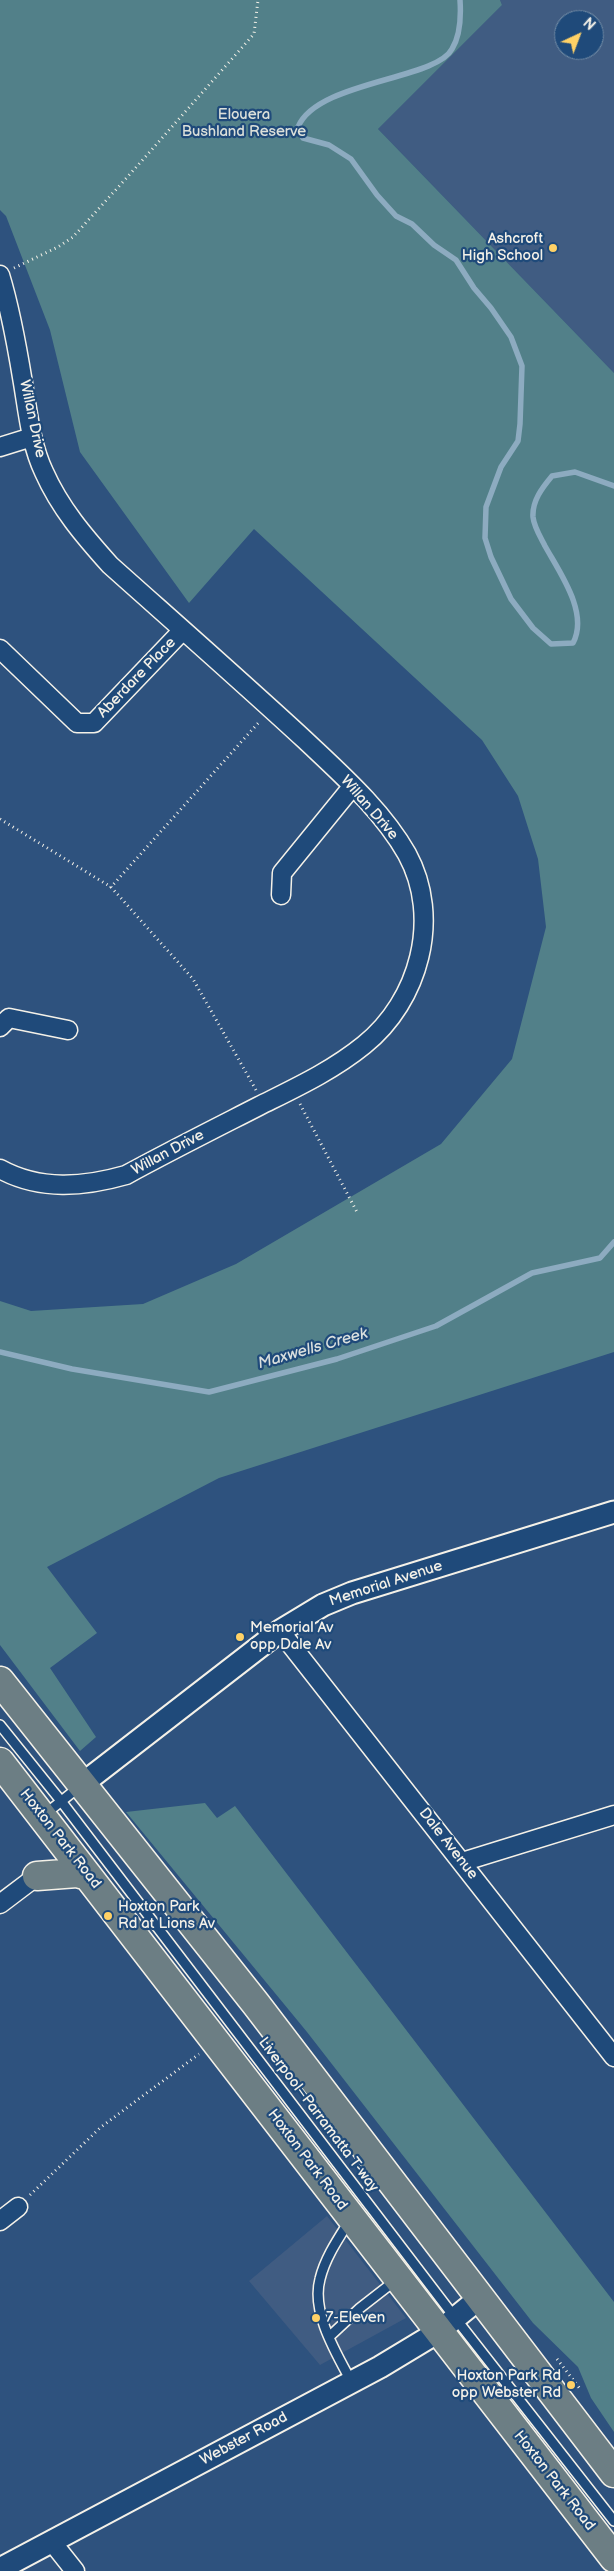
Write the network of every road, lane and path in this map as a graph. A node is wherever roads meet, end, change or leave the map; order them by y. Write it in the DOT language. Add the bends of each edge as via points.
graph roads {
  1 [pos="258,0"];
  2 [pos="4,273"];
  3 [pos="6,317"];
  4 [pos="32,436"];
  5 [pos="0,447"];
  6 [pos="183,630"];
  7 [pos="0,649"];
  8 [pos="271,709"];
  9 [pos="352,787"];
  10 [pos="0,819"];
  11 [pos="111,887"];
  12 [pos="282,895"];
  13 [pos="0,1027"];
  14 [pos="68,1030"];
  15 [pos="293,1090"];
  16 [pos="263,1104"];
  17 [pos="0,1169"];
  18 [pos="358,1214"];
  19 [pos="614,1512"];
  20 [pos="280,1631"];
  21 [pos="0,1681"];
  22 [pos="0,1725"];
  23 [pos="0,1762"];
  24 [pos="61,1801"];
  25 [pos="614,1815"];
  26 [pos="462,1862"];
  27 [pos="37,1876"];
  28 [pos="88,1876"];
  29 [pos="0,1904"];
  30 [pos="204,2050"];
  31 [pos="614,2057"];
  32 [pos="18,2207"];
  33 [pos="351,2218"];
  34 [pos="0,2221"];
  35 [pos="398,2279"];
  36 [pos="481,2296"];
  37 [pos="447,2325"];
  38 [pos="330,2336"];
  39 [pos="351,2381"];
  40 [pos="614,2473"];
  41 [pos="614,2521"];
  42 [pos="52,2542"];
  43 [pos="614,2558"];
  44 [pos="0,2569"];
  45 [pos="75,2571"];
  1 -- 2 [label="path" via="254,34 73,237"];
  2 -- 3 [label="street, Willan Drive"];
  3 -- 4 [label="street, Willan Drive"];
  4 -- 5 [label="street"];
  4 -- 6 [label="street, Willan Drive" via="43,471 80,532 110,565"];
  6 -- 7 [label="street, Aberdare Place" via="94,723 77,723"];
  6 -- 8 [label="street, Willan Drive"];
  8 -- 9 [label="street, Willan Drive"];
  8 -- 11 [label="path"];
  9 -- 12 [label="street" via="282,873"];
  9 -- 15 [label="street, Willan Drive" via="392,832 408,856 422,908 423,938 417,969 405,997 385,1025 365,1045"];
  10 -- 11 [label="path"];
  11 -- 16 [label="path" via="193,979"];
  13 -- 14 [label="street" via="9,1018"];
  15 -- 16 [label="street, Willan Drive"];
  15 -- 18 [label="path"];
  16 -- 17 [label="street, Willan Drive" via="126,1175 102,1182 80,1185 33,1182"];
  19 -- 20 [label="street, Memorial Avenue" via="352,1593 323,1605"];
  20 -- 24 [label="street, Memorial Avenue"];
  20 -- 26 [label="street, Dale Avenue"];
  21 -- 24 [label="main road, Hoxton Park Road"];
  22 -- 24 [label="lane, Liverpool–Parramatta T-way"];
  23 -- 24 [label="main road, Hoxton Park Road"];
  24 -- 28 [label="main road, Hoxton Park Road"];
  24 -- 36 [label="main road, Hoxton Park Road" via="256,2004"];
  24 -- 37 [label="lane, Liverpool–Parramatta T-way"];
  25 -- 26 [label="street"];
  26 -- 31 [label="street, Dale Avenue"];
  27 -- 28 [label="main road" via="77,1873"];
  27 -- 29 [label="street"];
  28 -- 33 [label="main road, Hoxton Park Road"];
  30 -- 32 [label="path" via="101,2127"];
  32 -- 34 [label="street"];
  33 -- 35 [label="main road, Hoxton Park Road"];
  33 -- 38 [label="lane" via="327,2259 320,2280 318,2297"];
  35 -- 37 [label="main road, Hoxton Park Road"];
  35 -- 38 [label="lane"];
  36 -- 37 [label="street, Webster Road"];
  36 -- 40 [label="main road, Hoxton Park Road"];
  37 -- 39 [label="street, Webster Road" via="380,2367"];
  37 -- 41 [label="lane, Liverpool–Parramatta T-way"];
  37 -- 43 [label="main road, Hoxton Park Road"];
  38 -- 39 [label="lane"];
  39 -- 42 [label="street, Webster Road"];
  42 -- 44 [label="street, Webster Road"];
  42 -- 45 [label="street"];
}
